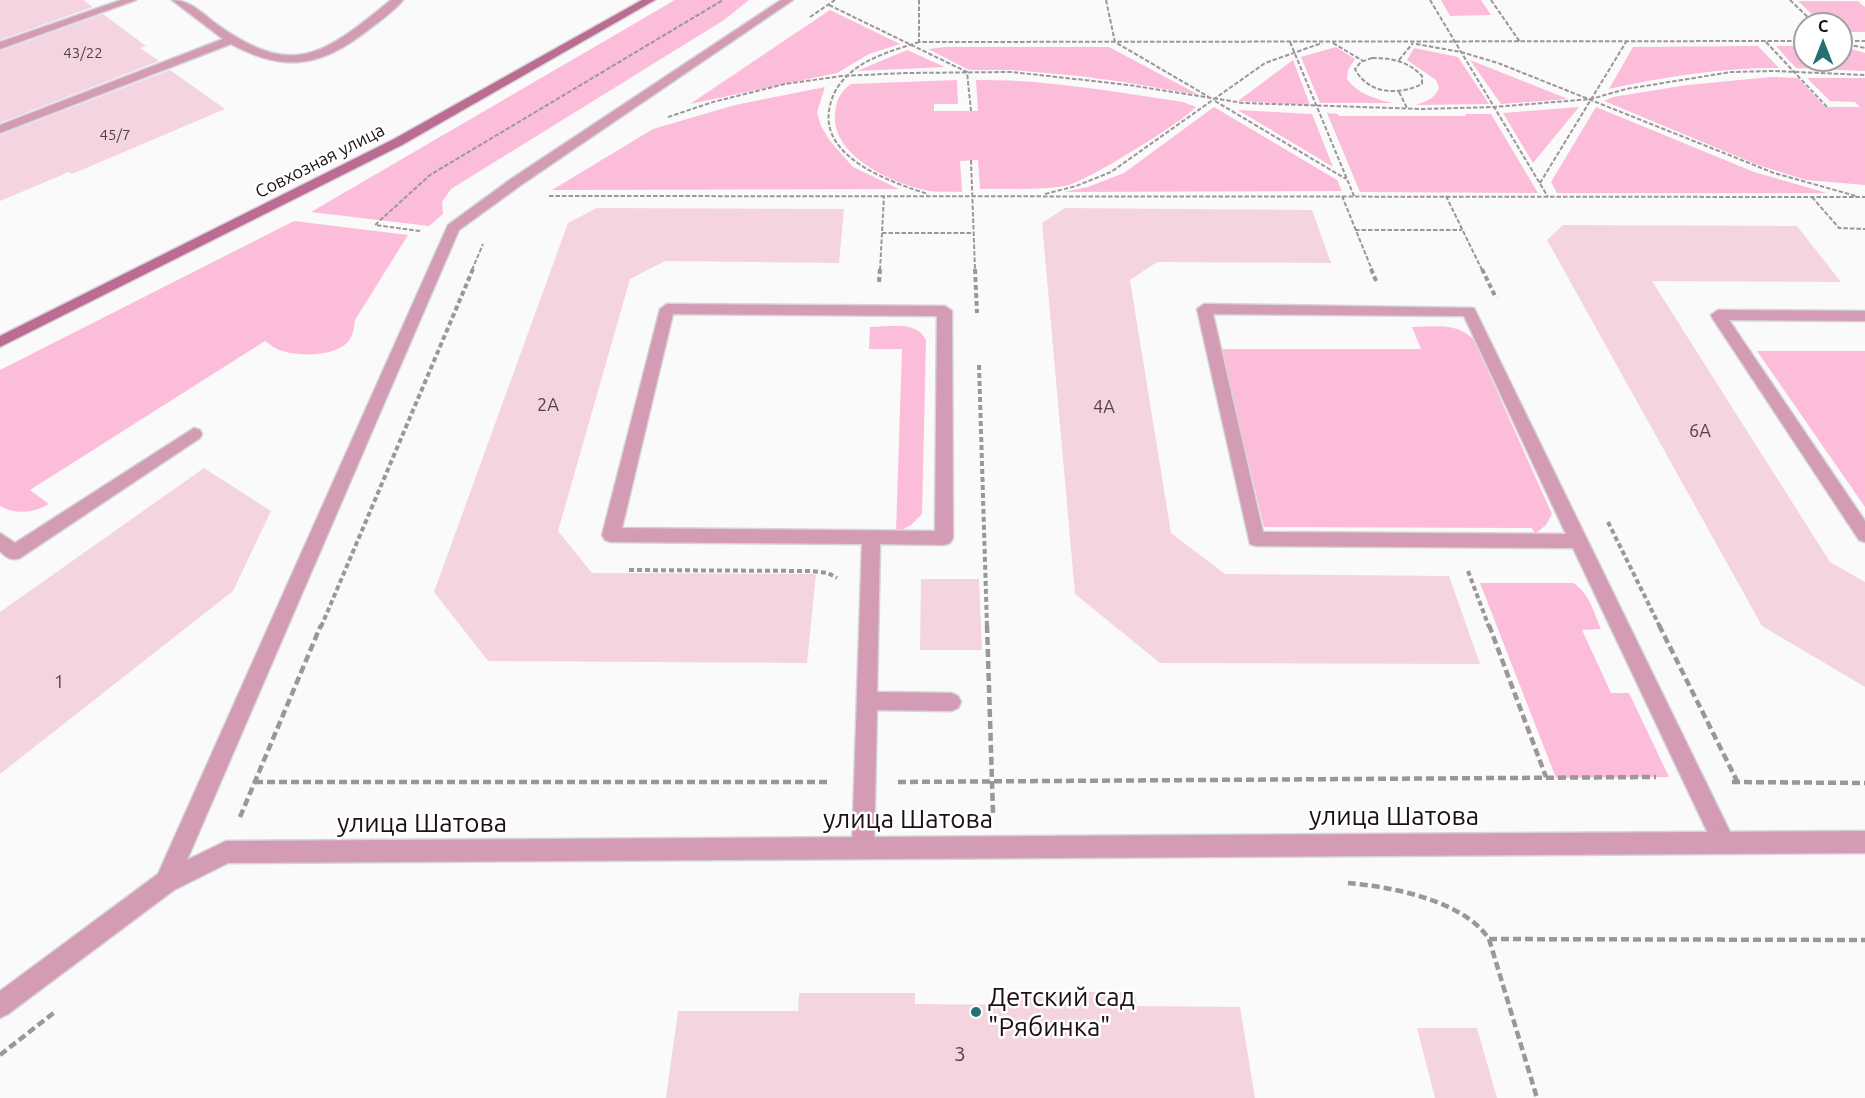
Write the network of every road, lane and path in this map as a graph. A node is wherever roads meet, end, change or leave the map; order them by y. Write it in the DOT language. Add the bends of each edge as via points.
graph roads {
  1 [pos="130,0"];
  2 [pos="177,0"];
  3 [pos="398,0"];
  4 [pos="650,0"];
  5 [pos="723,0"];
  6 [pos="788,0"];
  7 [pos="919,0"];
  8 [pos="1106,0"];
  9 [pos="1430,0"];
  10 [pos="1491,0"];
  11 [pos="1790,0"];
  12 [pos="828,4"];
  13 [pos="1802,12"];
  14 [pos="233,39"];
  15 [pos="1765,41"];
  16 [pos="1793,41"];
  17 [pos="919,42"];
  18 [pos="1115,42"];
  19 [pos="1290,42"];
  20 [pos="1329,42"];
  21 [pos="1400,42"];
  22 [pos="1455,42"];
  23 [pos="1520,42"];
  24 [pos="1626,42"];
  25 [pos="910,44"];
  26 [pos="1413,44"];
  27 [pos="0,46"];
  28 [pos="1294,51"];
  29 [pos="1461,52"];
  30 [pos="1399,60"];
  31 [pos="1363,61"];
  32 [pos="1793,70"];
  33 [pos="1793,71"];
  34 [pos="967,72"];
  35 [pos="1795,72"];
  36 [pos="1812,72"];
  37 [pos="847,75"];
  38 [pos="1865,75"];
  39 [pos="1399,92"];
  40 [pos="1591,99"];
  41 [pos="1213,100"];
  42 [pos="1316,106"];
  43 [pos="1494,107"];
  44 [pos="1827,107"];
  45 [pos="1407,108"];
  46 [pos="970,111"];
  47 [pos="664,118"];
  48 [pos="0,129"];
  49 [pos="971,160"];
  50 [pos="1346,179"];
  51 [pos="1540,183"];
  52 [pos="884,196"];
  53 [pos="936,196"];
  54 [pos="1038,196"];
  55 [pos="1354,196"];
  56 [pos="1548,197"];
  57 [pos="1811,197"];
  58 [pos="1865,199"];
  59 [pos="1865,229"];
  60 [pos="1355,230"];
  61 [pos="1462,230"];
  62 [pos="882,233"];
  63 [pos="974,233"];
  64 [pos="449,236"];
  65 [pos="875,288"];
  66 [pos="977,316"];
  67 [pos="1865,316"];
  68 [pos="0,342"];
  69 [pos="979,364"];
  70 [pos="194,434"];
  71 [pos="1865,535"];
  72 [pos="871,537"];
  73 [pos="0,540"];
  74 [pos="1456,540"];
  75 [pos="1580,541"];
  76 [pos="7,558"];
  77 [pos="629,570"];
  78 [pos="842,581"];
  79 [pos="867,700"];
  80 [pos="951,702"];
  81 [pos="1691,777"];
  82 [pos="1546,778"];
  83 [pos="255,782"];
  84 [pos="865,782"];
  85 [pos="993,782"];
  86 [pos="1865,783"];
  87 [pos="1865,842"];
  88 [pos="1724,843"];
  89 [pos="993,847"];
  90 [pos="863,848"];
  91 [pos="166,882"];
  92 [pos="1342,882"];
  93 [pos="1489,939"];
  94 [pos="1865,940"];
  95 [pos="0,1005"];
  96 [pos="1537,1098"];
  1 -- 27 [label="street"];
  2 -- 14 [label="street"];
  3 -- 14 [label="street" via="336,48 311,59 282,61 258,56"];
  4 -- 68 [label="main road, Совхозная улица" via="398,142"];
  5 -- 64 [label="path" via="430,175 375,225"];
  6 -- 64 [label="street" via="516,182 453,228"];
  7 -- 17 [label="path"];
  8 -- 18 [label="path"];
  9 -- 22 [label="path"];
  10 -- 23 [label="path"];
  11 -- 13 [label="path"];
  12 -- 25 [label="path"];
  14 -- 48 [label="street"];
  15 -- 16 [label="path"];
  15 -- 24 [label="path"];
  15 -- 32 [label="path"];
  17 -- 18 [label="path"];
  17 -- 25 [label="path"];
  18 -- 19 [label="path"];
  18 -- 41 [label="path"];
  19 -- 20 [label="path"];
  19 -- 28 [label="path"];
  20 -- 21 [label="path"];
  20 -- 28 [label="path"];
  20 -- 31 [label="path"];
  21 -- 22 [label="path"];
  21 -- 26 [label="path"];
  22 -- 23 [label="path"];
  22 -- 29 [label="path"];
  23 -- 24 [label="path"];
  24 -- 40 [label="path"];
  25 -- 34 [label="path"];
  25 -- 37 [label="path" via="878,55"];
  26 -- 29 [label="path"];
  26 -- 30 [label="path"];
  28 -- 41 [label="path" via="1265,63"];
  28 -- 42 [label="path"];
  29 -- 40 [label="path"];
  29 -- 43 [label="path"];
  30 -- 31 [label="path"];
  30 -- 39 [label="path" via="1416,68 1422,84"];
  31 -- 39 [label="path" via="1356,69 1358,77 1368,85"];
  33 -- 40 [label="path" via="1731,72 1686,78"];
  34 -- 37 [label="path"];
  34 -- 41 [label="path" via="1012,72 1106,82"];
  34 -- 46 [label="path"];
  35 -- 44 [label="path"];
  36 -- 38 [label="path"];
  37 -- 47 [label="path" via="785,84"];
  37 -- 53 [label="path" via="836,88 828,109 830,130 837,144 875,176"];
  39 -- 45 [label="path"];
  40 -- 43 [label="path"];
  40 -- 51 [label="path"];
  40 -- 58 [label="path" via="1774,173"];
  41 -- 42 [label="path"];
  41 -- 50 [label="path"];
  41 -- 54 [label="path" via="1111,172"];
  42 -- 45 [label="path"];
  42 -- 50 [label="path"];
  43 -- 45 [label="path"];
  43 -- 51 [label="path"];
  49 -- 63 [label="path"];
  50 -- 55 [label="path"];
  51 -- 56 [label="path"];
  52 -- 62 [label="path"];
  57 -- 59 [label="path" via="1839,228"];
  60 -- 61 [label="path"];
  62 -- 63 [label="path"];
  62 -- 65 [label="path" via="879,281"];
  63 -- 66 [label="path"];
  64 -- 91 [label="street"];
  67 -- 71 [label="street" via="1718,315"];
  69 -- 85 [label="path"];
  70 -- 76 [label="street"];
  72 -- 72 [label="street" via="944,538 945,310 667,309 611,535"];
  72 -- 79 [label="street"];
  73 -- 76 [label="street"];
  74 -- 75 [label="street"];
  74 -- 75 [label="street" via="1256,539 1204,309 1469,310"];
  74 -- 82 [label="path"];
  75 -- 81 [label="street"];
  77 -- 78 [label="path" via="811,571 828,573"];
  79 -- 80 [label="street"];
  79 -- 84 [label="street"];
  81 -- 82 [label="path"];
  81 -- 86 [label="path" via="1738,783"];
  81 -- 88 [label="street"];
  82 -- 85 [label="path"];
  83 -- 84 [label="path"];
  84 -- 85 [label="path"];
  84 -- 90 [label="street"];
  85 -- 89 [label="path"];
  87 -- 88 [label="street, улица Шатова"];
  88 -- 89 [label="street, улица Шатова"];
  89 -- 90 [label="street, улица Шатова"];
  90 -- 91 [label="street, улица Шатова" via="226,852"];
  91 -- 95 [label="street, улица Шатова"];
  92 -- 93 [label="path" via="1364,884 1455,909 1476,922"];
  93 -- 94 [label="path"];
  93 -- 96 [label="path"];
}
